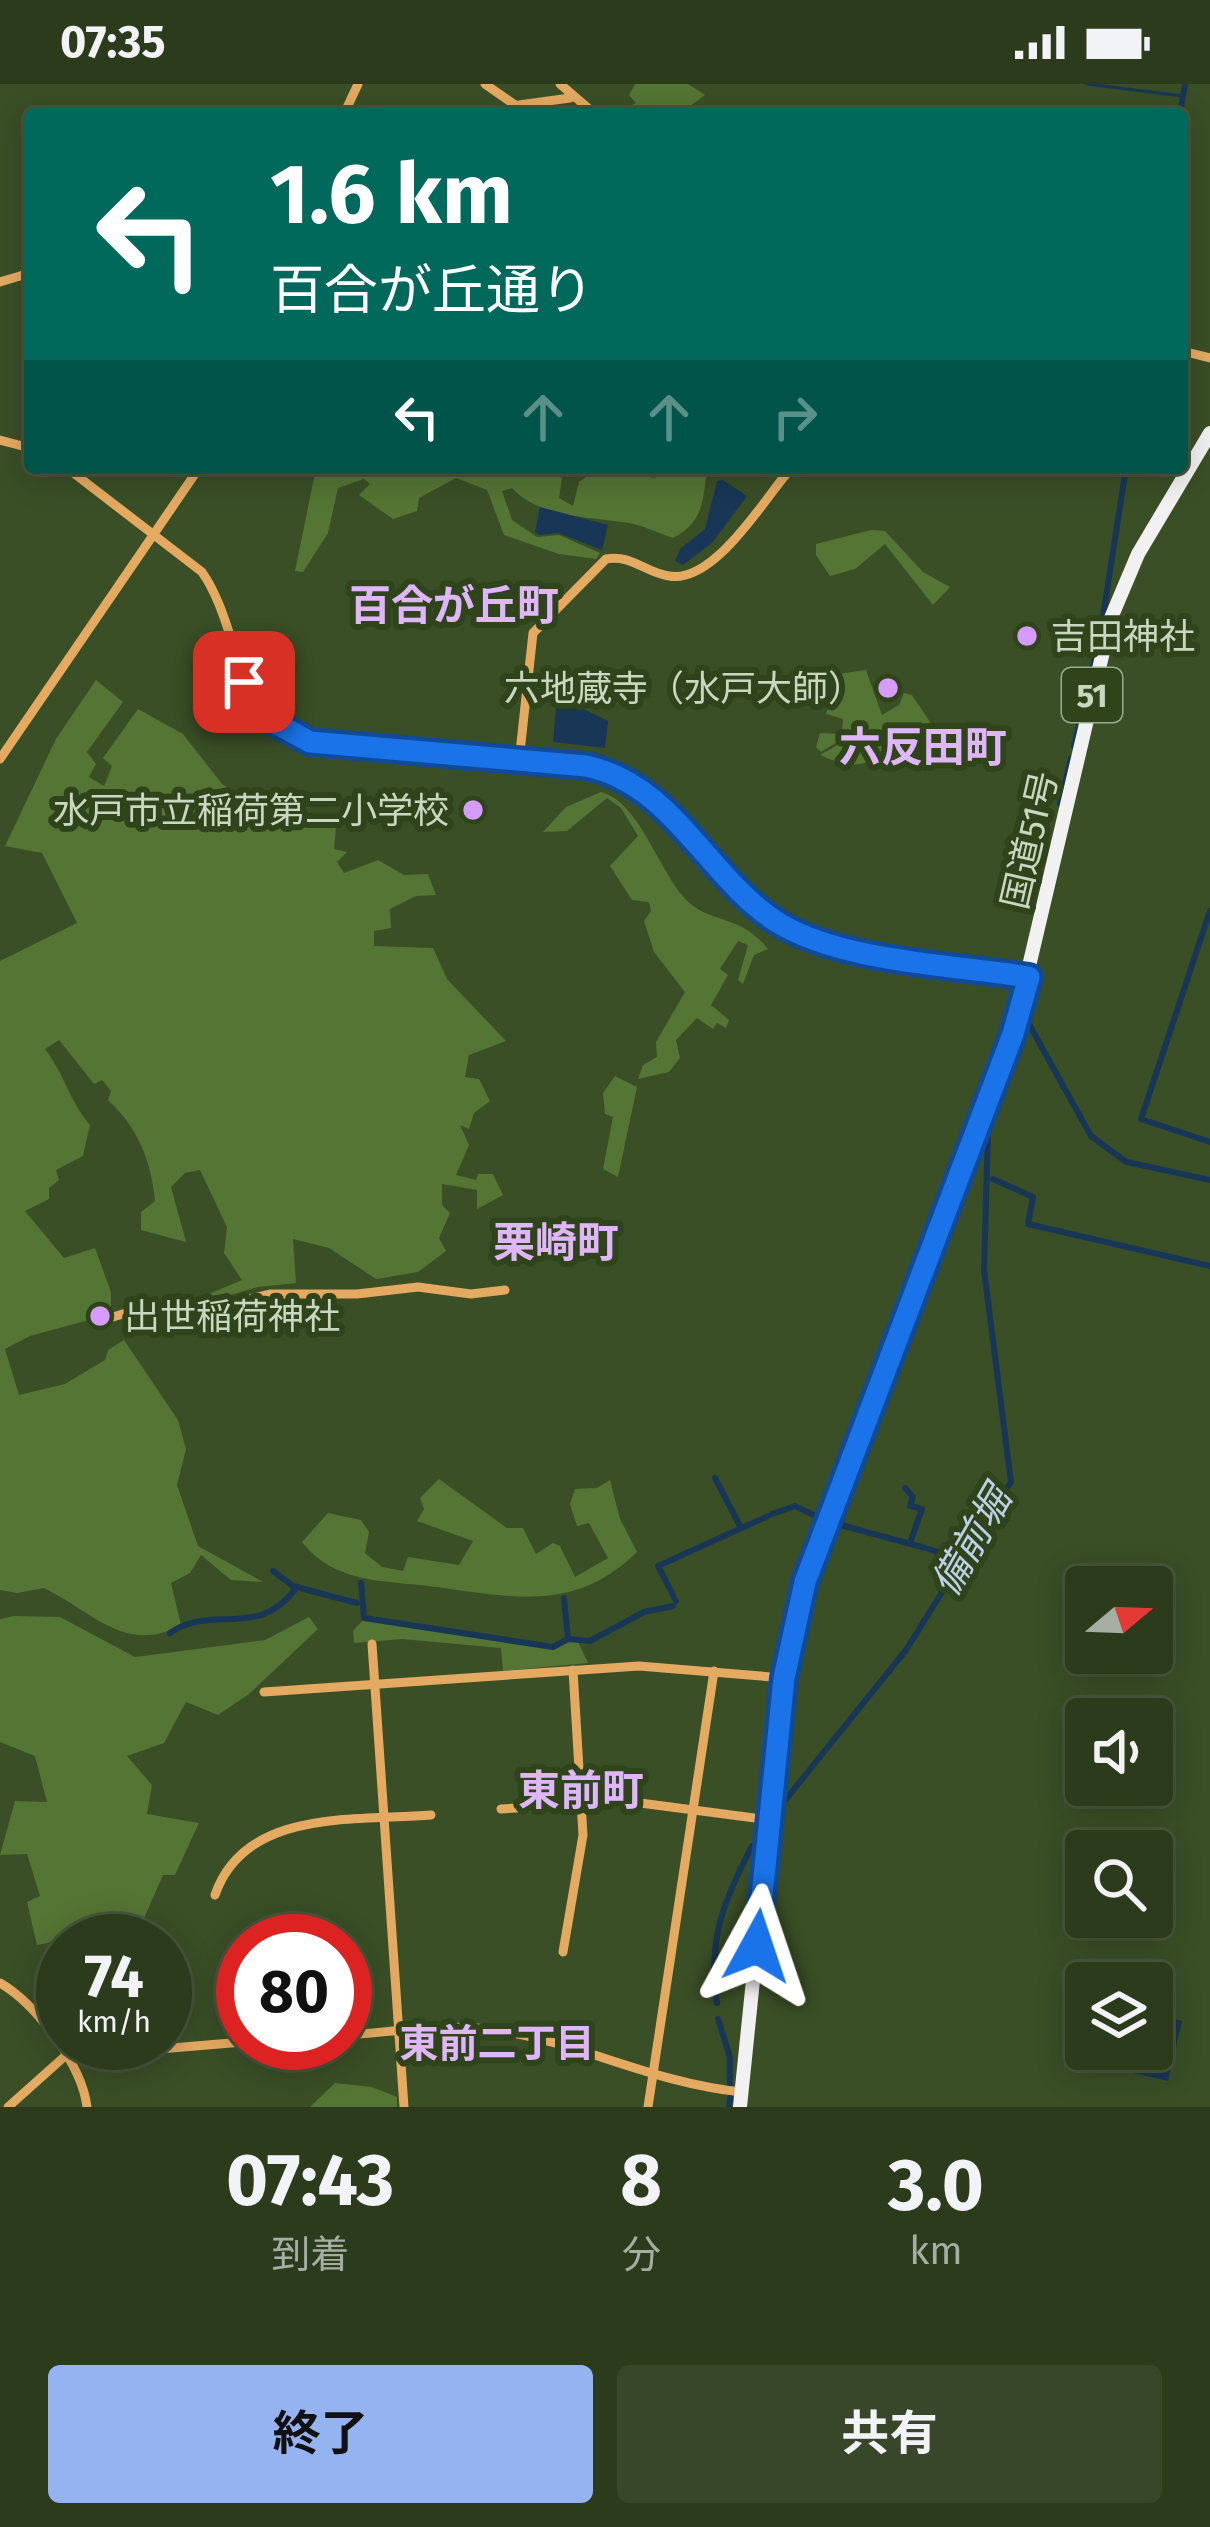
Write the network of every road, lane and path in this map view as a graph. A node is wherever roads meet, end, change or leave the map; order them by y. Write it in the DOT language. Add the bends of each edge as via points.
graph roads {
  1 [pos="485,84"];
  2 [pos="560,84"];
  3 [pos="571,98"];
  4 [pos="518,105"];
  5 [pos="521,108"];
  6 [pos="586,108"];
  7 [pos="1210,434"];
  8 [pos="1188,471"];
  9 [pos="75,474"];
  10 [pos="196,474"];
  11 [pos="786,474"];
  12 [pos="1186,474"];
  13 [pos="156,536"];
  14 [pos="0,759"];
  15 [pos="519,761"];
  16 [pos="1029,977"];
  17 [pos="505,1290"];
  18 [pos="113,1317"];
  19 [pos="372,1645"];
  20 [pos="573,1670"];
  21 [pos="715,1671"];
  22 [pos="784,1678"];
  23 [pos="375,1684"];
  24 [pos="264,1692"];
  25 [pos="582,1802"];
  26 [pos="501,1809"];
  27 [pos="694,1810"];
  28 [pos="431,1815"];
  29 [pos="385,1819"];
  30 [pos="770,1820"];
  31 [pos="215,1895"];
  32 [pos="563,1952"];
  33 [pos="0,1983"];
  34 [pos="36,2017"];
  35 [pos="400,2032"];
  36 [pos="372,2034"];
  37 [pos="49,2070"];
  38 [pos="73,2070"];
  39 [pos="650,2077"];
  40 [pos="741,2099"];
  41 [pos="8,2107"];
  42 [pos="87,2107"];
  43 [pos="404,2107"];
  44 [pos="647,2107"];
  1 -- 4 [label="street"];
  2 -- 3 [label="street"];
  3 -- 4 [label="street"];
  3 -- 6 [label="street"];
  4 -- 5 [label="street"];
  7 -- 8 [label="highway, 国道51号 / 51"];
  9 -- 13 [label="street"];
  10 -- 13 [label="street"];
  11 -- 15 [label="street" via="734,541 695,572 668,576 606,559 542,619 529,646"];
  12 -- 16 [label="highway, 国道51号 / 51" via="1138,554 1112,618"];
  13 -- 14 [label="street"];
  13 -- 15 [label="street" via="212,586 248,692 268,719 310,742"];
  15 -- 16 [label="street" via="586,766 633,783 752,903 813,939"];
  16 -- 22 [label="highway, 国道51号 / 51" via="810,1566"];
  17 -- 18 [label="street" via="271,1294"];
  19 -- 23 [label="street"];
  20 -- 21 [label="street"];
  20 -- 23 [label="street"];
  20 -- 25 [label="street"];
  21 -- 22 [label="street"];
  21 -- 27 [label="street"];
  22 -- 30 [label="highway, 国道51号 / 51"];
  23 -- 24 [label="street"];
  23 -- 29 [label="street"];
  25 -- 26 [label="street"];
  25 -- 27 [label="street"];
  25 -- 32 [label="street"];
  27 -- 30 [label="street"];
  27 -- 39 [label="street"];
  28 -- 29 [label="street"];
  29 -- 31 [label="street" via="268,1834 236,1857"];
  29 -- 35 [label="street"];
  30 -- 40 [label="highway, 国道51号 / 51"];
  33 -- 34 [label="street"];
  35 -- 36 [label="street"];
  35 -- 39 [label="street" via="502,2031"];
  35 -- 43 [label="street"];
  37 -- 41 [label="street"];
  38 -- 42 [label="street"];
  39 -- 40 [label="street"];
  39 -- 44 [label="street"];
}
